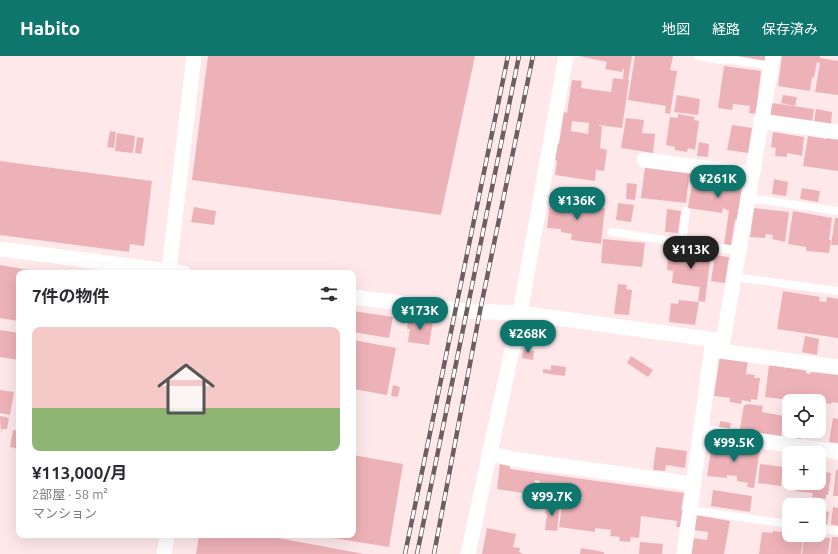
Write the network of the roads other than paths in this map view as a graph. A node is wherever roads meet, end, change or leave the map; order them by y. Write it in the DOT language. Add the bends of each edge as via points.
graph roads {
  1 [pos="194,56"];
  2 [pos="566,56"];
  3 [pos="698,56"];
  4 [pos="772,61"];
  5 [pos="761,121"];
  6 [pos="838,132"];
  7 [pos="644,160"];
  8 [pos="753,174"];
  9 [pos="749,198"];
  10 [pos="686,211"];
  11 [pos="838,211"];
  12 [pos="612,232"];
  13 [pos="682,243"];
  14 [pos="0,249"];
  15 [pos="739,251"];
  16 [pos="169,270"];
  17 [pos="734,277"];
  18 [pos="838,291"];
  19 [pos="356,297"];
  20 [pos="520,313"];
  21 [pos="713,345"];
  22 [pos="838,367"];
  23 [pos="701,432"];
  24 [pos="838,452"];
  25 [pos="489,453"];
  26 [pos="694,484"];
  27 [pos="690,510"];
  28 [pos="782,523"];
  29 [pos="826,530"];
  30 [pos="838,531"];
  31 [pos="167,538"];
  32 [pos="164,554"];
  33 [pos="468,554"];
  34 [pos="684,554"];
  1 -- 16 [label="street"];
  2 -- 20 [label="street"];
  3 -- 4 [label="lane" via="720,60"];
  4 -- 5 [label="street"];
  5 -- 6 [label="street"];
  5 -- 8 [label="street"];
  7 -- 8 [label="street"];
  8 -- 9 [label="street"];
  9 -- 11 [label="lane"];
  9 -- 15 [label="street"];
  10 -- 13 [label="lane"];
  12 -- 13 [label="lane"];
  13 -- 15 [label="lane"];
  14 -- 16 [label="street"];
  15 -- 17 [label="street"];
  17 -- 18 [label="lane"];
  17 -- 21 [label="street" via="723,341"];
  19 -- 20 [label="street" via="468,311"];
  20 -- 21 [label="street"];
  20 -- 25 [label="street"];
  21 -- 22 [label="street"];
  21 -- 23 [label="street"];
  23 -- 24 [label="street"];
  23 -- 26 [label="street"];
  25 -- 26 [label="street" via="512,459"];
  25 -- 33 [label="street"];
  26 -- 27 [label="street"];
  27 -- 28 [label="lane"];
  27 -- 34 [label="street"];
  29 -- 30 [label="lane"];
  31 -- 32 [label="street"];
}
